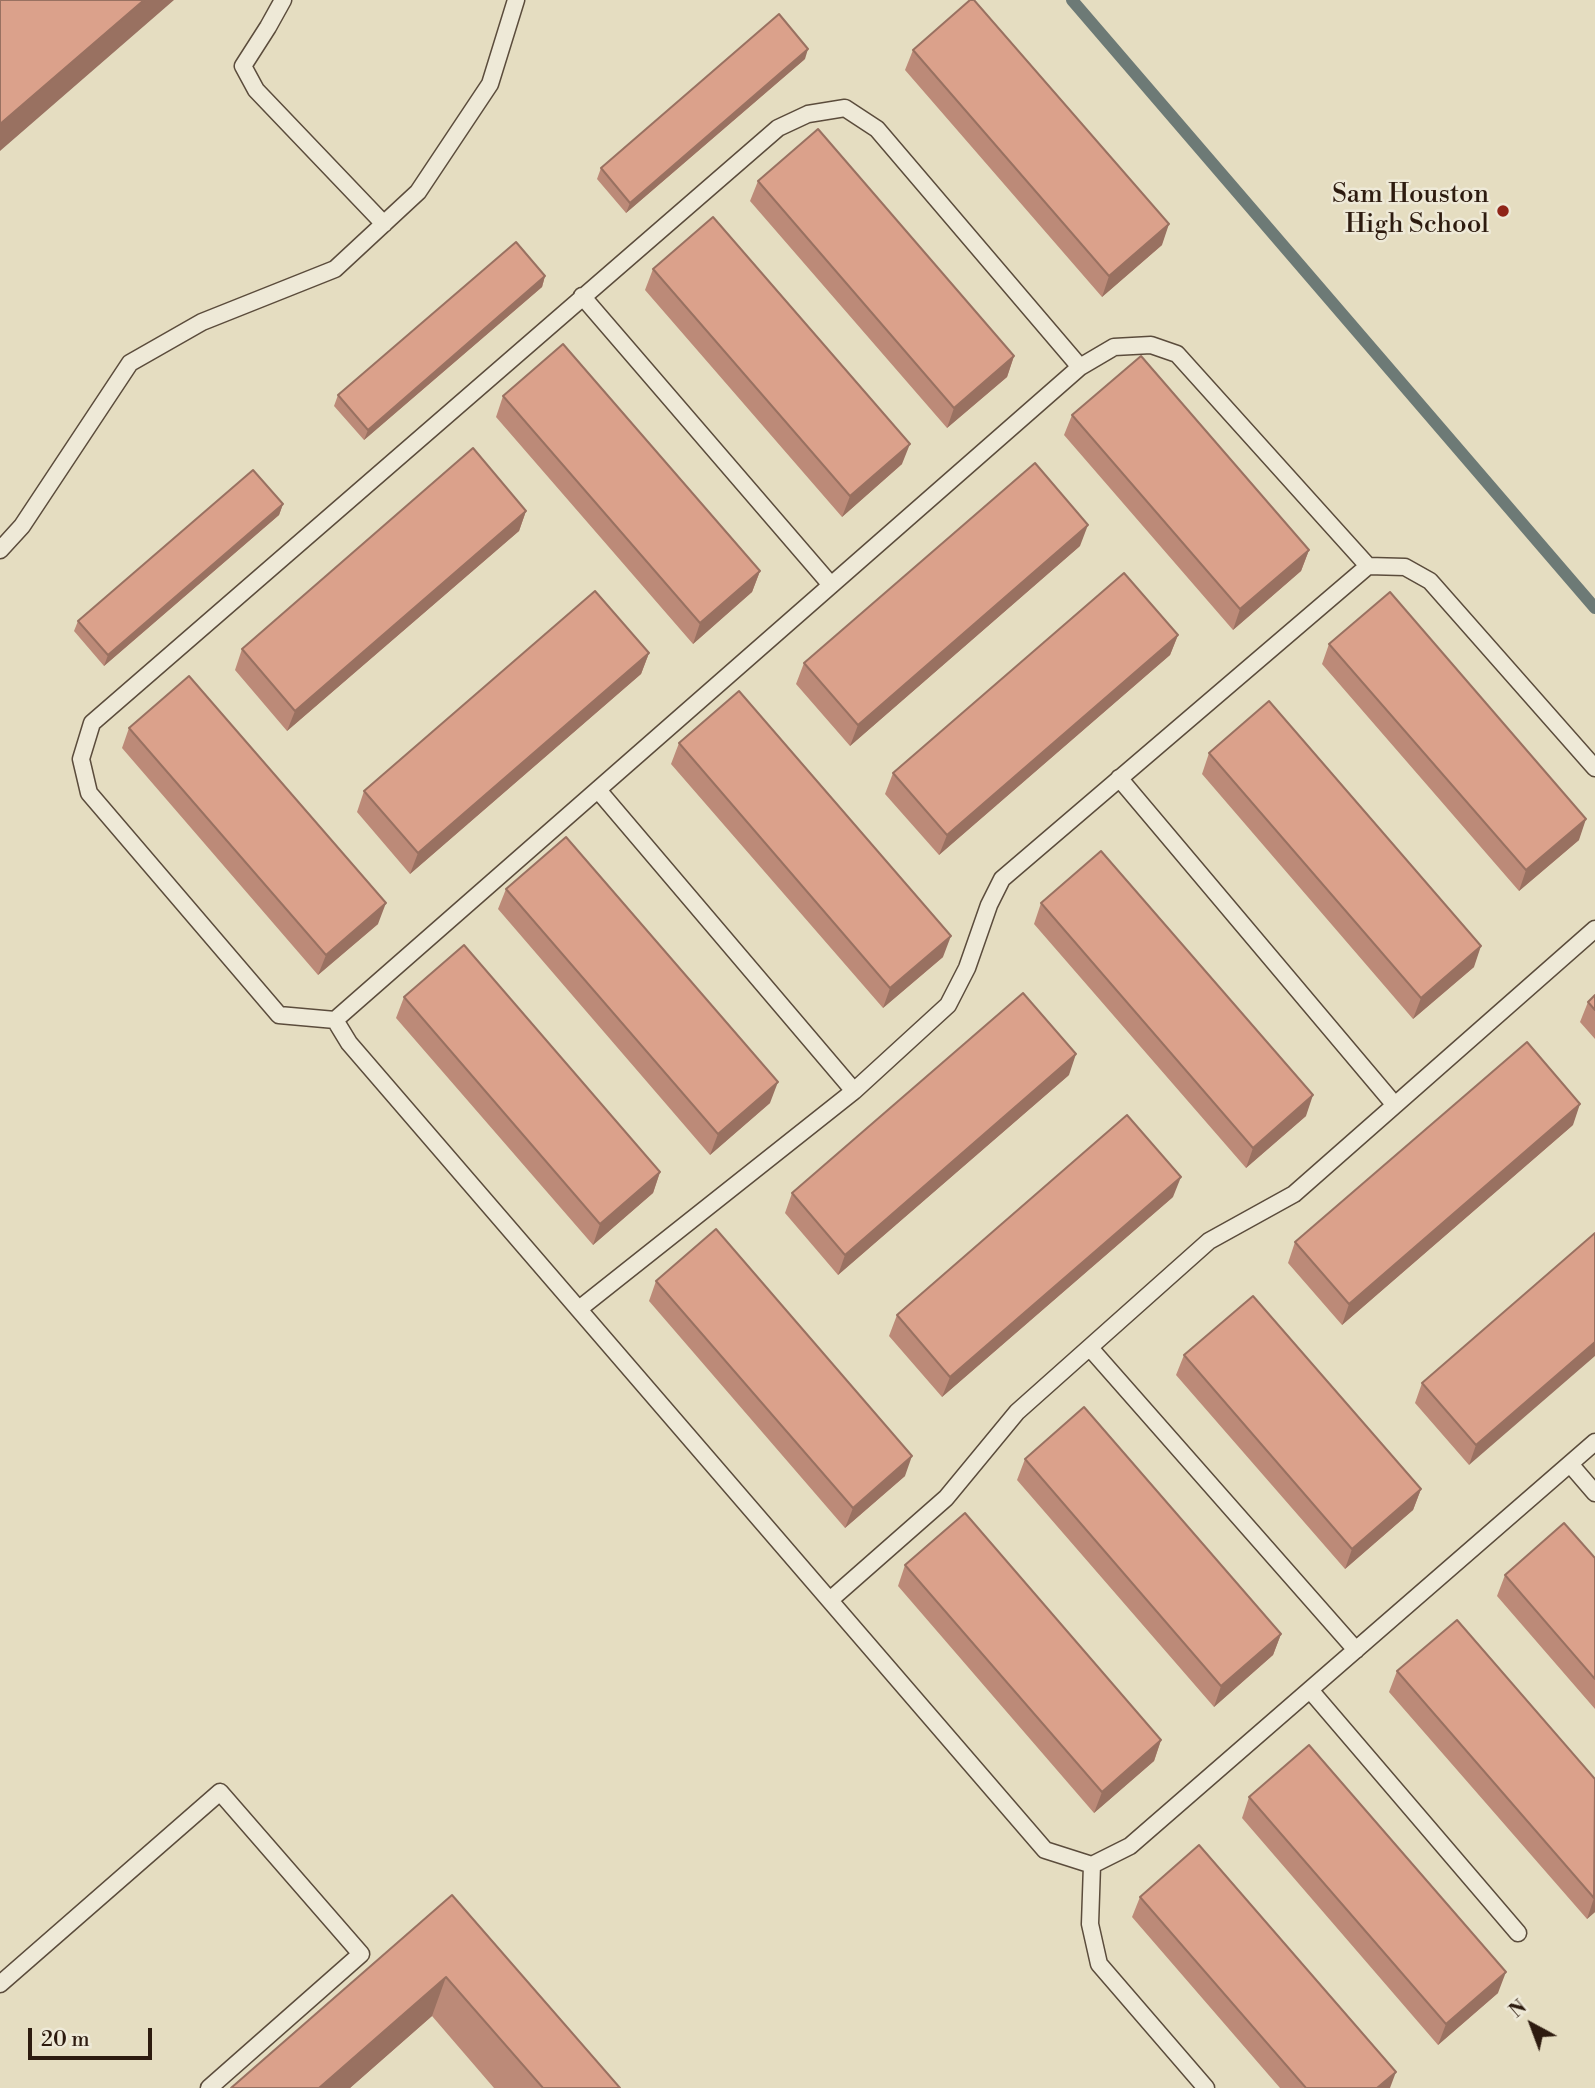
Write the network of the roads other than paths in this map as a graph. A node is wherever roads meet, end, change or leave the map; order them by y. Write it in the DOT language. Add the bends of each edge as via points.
graph roads {
  1 [pos="283,0"];
  2 [pos="516,0"];
  3 [pos="384,224"];
  4 [pos="582,296"];
  5 [pos="1080,367"];
  6 [pos="0,550"];
  7 [pos="1368,566"];
  8 [pos="831,585"];
  9 [pos="1595,768"];
  10 [pos="1119,778"];
  11 [pos="598,790"];
  12 [pos="1595,929"];
  13 [pos="335,1020"];
  14 [pos="855,1091"];
  15 [pos="1394,1104"];
  16 [pos="579,1309"];
  17 [pos="1090,1348"];
  18 [pos="1595,1442"];
  19 [pos="1570,1464"];
  20 [pos="1595,1493"];
  21 [pos="830,1600"];
  22 [pos="1356,1650"];
  23 [pos="1310,1690"];
  24 [pos="1092,1865"];
  25 [pos="1518,1933"];
  26 [pos="0,1984"];
  27 [pos="209,2088"];
  28 [pos="1206,2088"];
  1 -- 3 [label="lane" via="243,66 256,90"];
  2 -- 3 [label="lane" via="490,84 418,192"];
  3 -- 6 [label="lane" via="335,269 202,322 131,363 22,526"];
  4 -- 5 [label="lane" via="778,128 808,114 845,108 877,129"];
  4 -- 8 [label="lane"];
  4 -- 13 [label="lane" via="92,723 81,759 89,793 279,1015"];
  5 -- 7 [label="lane" via="1114,346 1151,345 1177,354"];
  5 -- 8 [label="lane"];
  7 -- 9 [label="lane" via="1405,567 1430,581"];
  7 -- 10 [label="lane"];
  8 -- 11 [label="lane"];
  10 -- 14 [label="lane" via="1002,879 948,1005"];
  10 -- 15 [label="lane"];
  11 -- 13 [label="lane"];
  11 -- 14 [label="lane"];
  12 -- 15 [label="lane"];
  13 -- 16 [label="lane" via="349,1043"];
  14 -- 16 [label="lane"];
  15 -- 17 [label="lane" via="1294,1194 1209,1241"];
  16 -- 21 [label="lane"];
  17 -- 21 [label="lane" via="1017,1412 946,1498"];
  17 -- 22 [label="lane"];
  18 -- 19 [label="lane"];
  19 -- 20 [label="lane"];
  19 -- 22 [label="lane"];
  21 -- 24 [label="lane" via="1045,1850"];
  22 -- 23 [label="lane"];
  23 -- 24 [label="lane" via="1130,1846"];
  23 -- 25 [label="lane"];
  24 -- 28 [label="lane" via="1090,1924 1099,1964"];
  26 -- 27 [label="lane" via="220,1792 361,1954"];
}
